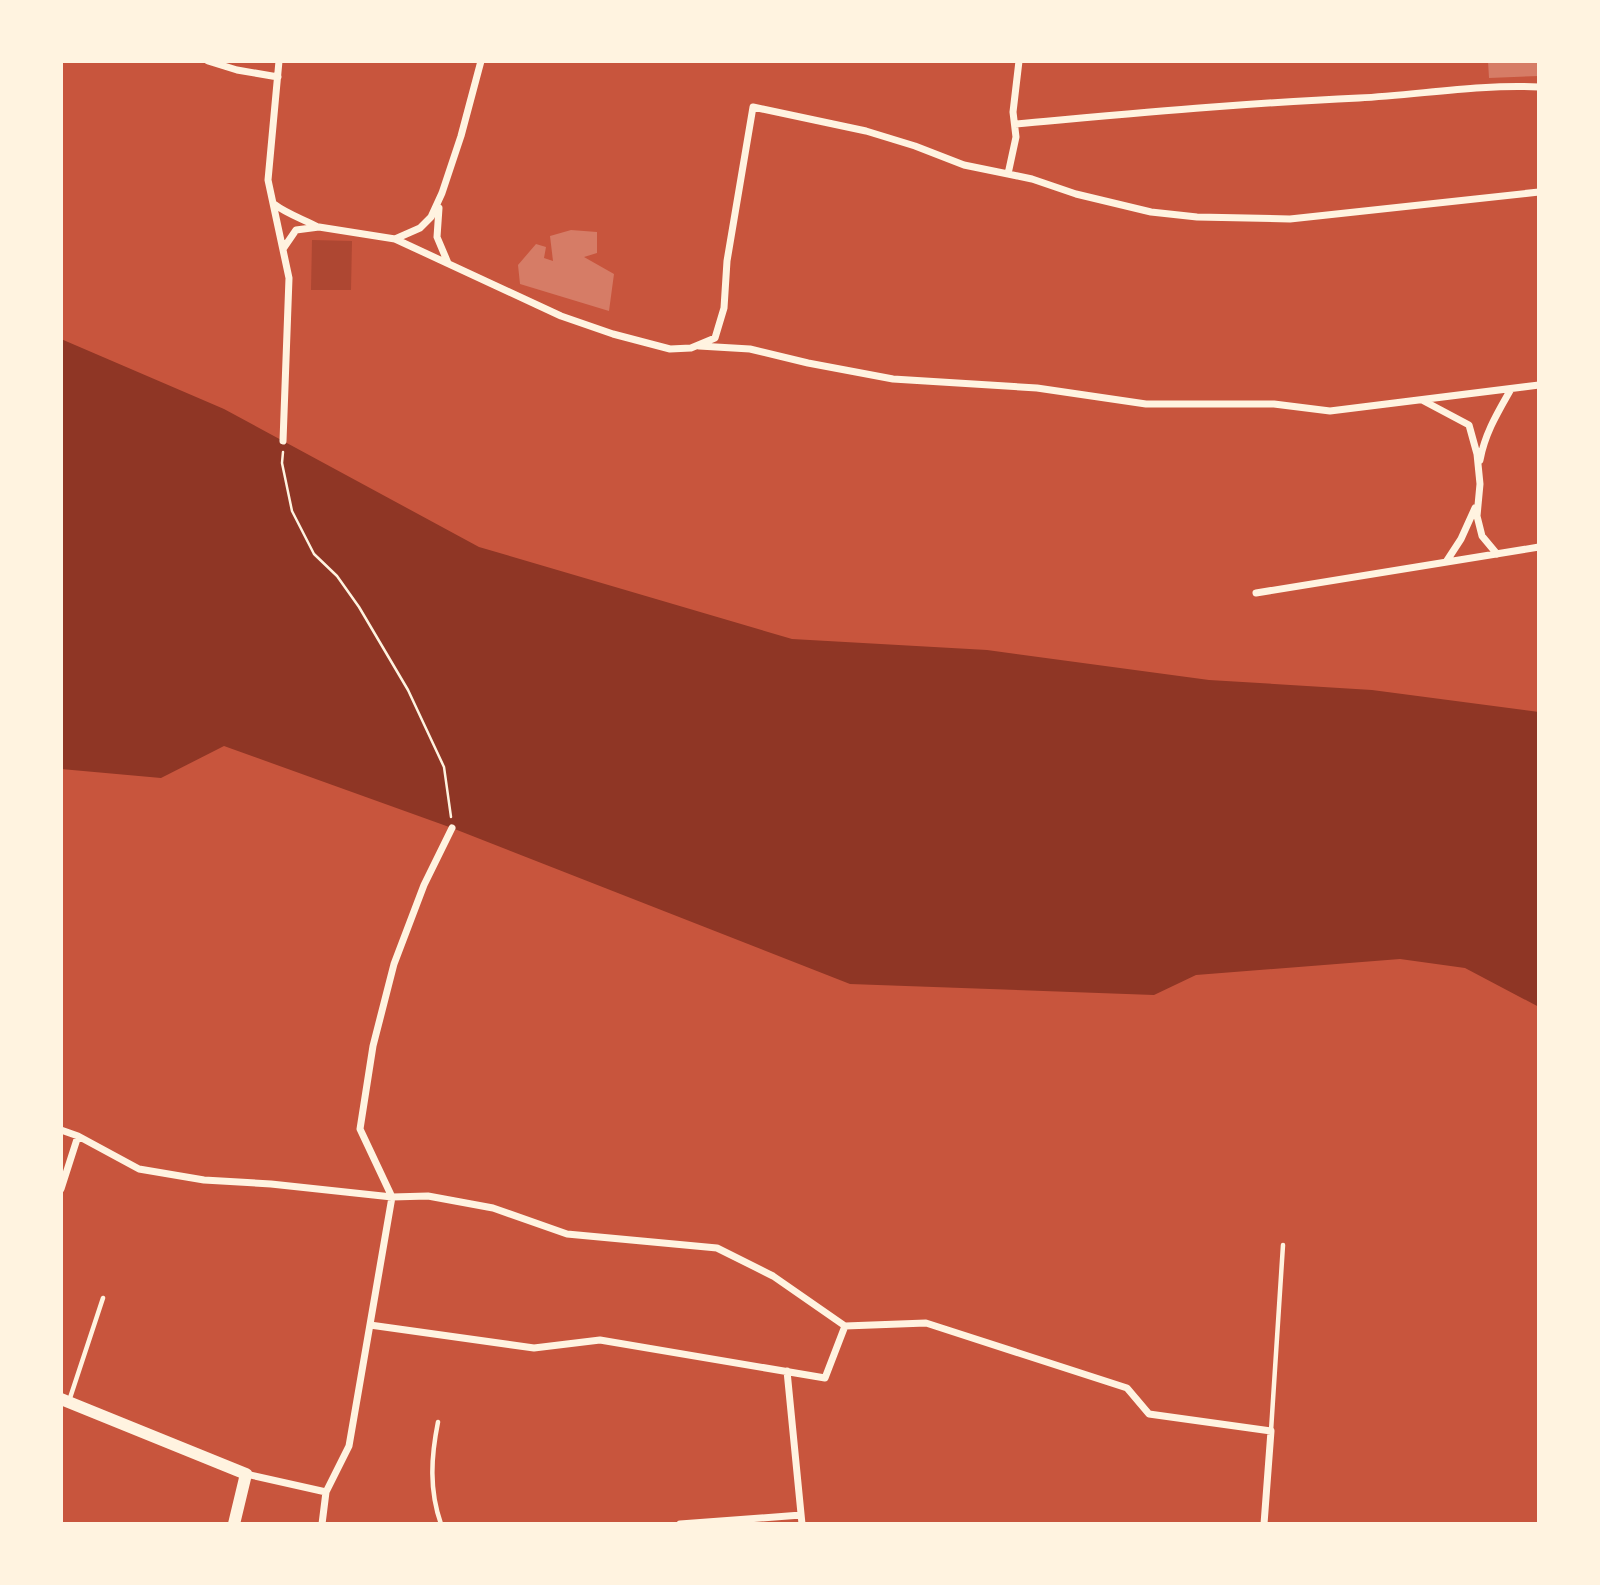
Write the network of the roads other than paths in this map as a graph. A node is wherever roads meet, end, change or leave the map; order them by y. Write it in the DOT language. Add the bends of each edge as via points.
graph roads {
  1 [pos="208,61"];
  2 [pos="279,61"];
  3 [pos="481,61"];
  4 [pos="1019,61"];
  5 [pos="278,77"];
  6 [pos="1539,87"];
  7 [pos="1015,124"];
  8 [pos="1009,174"];
  9 [pos="1539,192"];
  10 [pos="442,193"];
  11 [pos="274,204"];
  12 [pos="319,227"];
  13 [pos="395,239"];
  14 [pos="283,249"];
  15 [pos="448,263"];
  16 [pos="698,345"];
  17 [pos="1539,385"];
  18 [pos="1511,389"];
  19 [pos="1421,400"];
  20 [pos="283,441"];
  21 [pos="1479,468"];
  22 [pos="1479,501"];
  23 [pos="1539,547"];
  24 [pos="1497,554"];
  25 [pos="1446,562"];
  26 [pos="1256,593"];
  27 [pos="452,828"];
  28 [pos="61,1130"];
  29 [pos="78,1136"];
  30 [pos="61,1189"];
  31 [pos="392,1197"];
  32 [pos="1283,1245"];
  33 [pos="103,1298"];
  34 [pos="370,1325"];
  35 [pos="845,1326"];
  36 [pos="788,1371"];
  37 [pos="65,1401"];
  38 [pos="438,1422"];
  39 [pos="1271,1430"];
  40 [pos="246,1474"];
  41 [pos="326,1492"];
  42 [pos="801,1515"];
  43 [pos="234,1524"];
  44 [pos="322,1524"];
  45 [pos="441,1524"];
  46 [pos="680,1524"];
  47 [pos="802,1524"];
  48 [pos="1264,1524"];
  1 -- 5 [label="street"];
  2 -- 5 [label="street"];
  3 -- 10 [label="street"];
  4 -- 7 [label="street"];
  5 -- 11 [label="street" via="268,180"];
  6 -- 7 [label="street" via="1456,88"];
  7 -- 8 [label="street"];
  8 -- 9 [label="street" via="1151,212 1197,217 1290,219"];
  8 -- 16 [label="street" via="964,165 866,131 752,107 727,261 724,308 715,338"];
  10 -- 13 [label="street" via="431,217 419,229"];
  10 -- 15 [label="street" via="438,237"];
  11 -- 12 [label="street"];
  11 -- 14 [label="street"];
  12 -- 13 [label="street"];
  12 -- 14 [label="street" via="296,230"];
  13 -- 15 [label="street"];
  14 -- 20 [label="street" via="289,278"];
  15 -- 16 [label="street" via="561,316 613,334 670,349"];
  16 -- 19 [label="street" via="750,349 893,379 1037,388 1146,404 1274,404 1330,411"];
  17 -- 18 [label="street"];
  18 -- 19 [label="street"];
  18 -- 21 [label="street" via="1484,442"];
  19 -- 21 [label="street" via="1469,425"];
  21 -- 22 [label="street"];
  22 -- 24 [label="street" via="1482,536"];
  22 -- 25 [label="street"];
  23 -- 24 [label="street"];
  24 -- 25 [label="street"];
  25 -- 26 [label="street"];
  27 -- 31 [label="street" via="394,964 373,1046 360,1129"];
  28 -- 29 [label="street"];
  29 -- 30 [label="street"];
  29 -- 31 [label="street" via="139,1169 204,1180"];
  31 -- 34 [label="street"];
  31 -- 35 [label="street" via="428,1196 493,1208 567,1234 717,1248 773,1276"];
  32 -- 39 [label="lane"];
  33 -- 37 [label="lane"];
  34 -- 36 [label="street" via="534,1348 600,1340"];
  34 -- 41 [label="street" via="349,1446"];
  35 -- 36 [label="street" via="825,1378"];
  35 -- 39 [label="street" via="926,1322 1127,1388 1149,1414"];
  36 -- 42 [label="street"];
  37 -- 40 [label="street"];
  38 -- 45 [label="lane" via="432,1483"];
  39 -- 48 [label="street"];
  40 -- 41 [label="street"];
  40 -- 43 [label="street"];
  41 -- 44 [label="street"];
  42 -- 46 [label="street"];
  42 -- 47 [label="street"];
}
